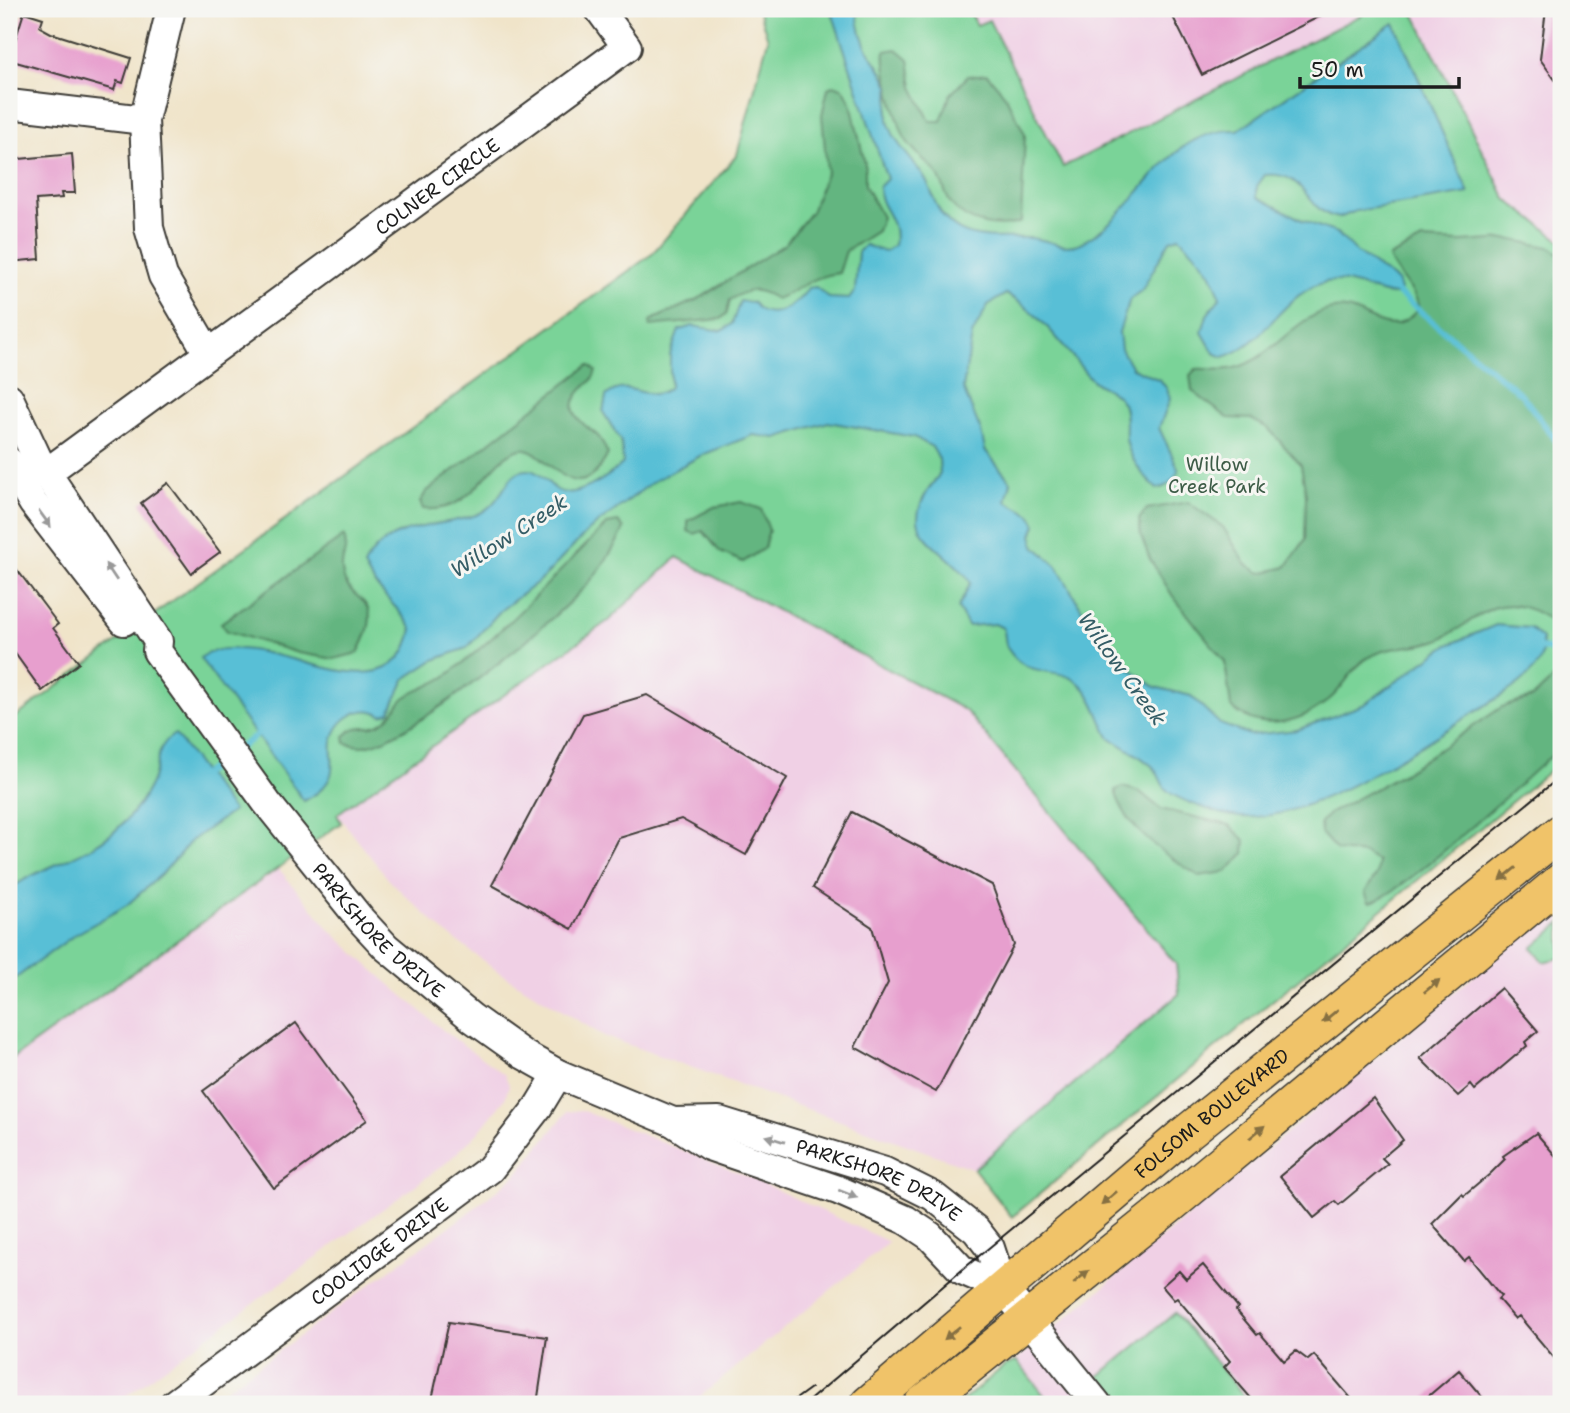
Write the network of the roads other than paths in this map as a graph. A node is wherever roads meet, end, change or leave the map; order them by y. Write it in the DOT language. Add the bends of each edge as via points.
graph roads {
  1 [pos="171,9"];
  2 [pos="599,9"];
  3 [pos="9,104"];
  4 [pos="144,120"];
  5 [pos="208,353"];
  6 [pos="9,398"];
  7 [pos="9,462"];
  8 [pos="46,473"];
  9 [pos="157,651"];
  10 [pos="1561,832"];
  11 [pos="1561,881"];
  12 [pos="558,1074"];
  13 [pos="1003,1288"];
  14 [pos="1028,1319"];
  15 [pos="174,1404"];
  16 [pos="868,1404"];
  17 [pos="922,1404"];
  18 [pos="1097,1404"];
  1 -- 4 [label="street"];
  2 -- 5 [label="street, COLNER CIRCLE" via="627,47"];
  3 -- 4 [label="street"];
  4 -- 5 [label="street" via="156,260"];
  5 -- 8 [label="street, COLNER CIRCLE"];
  6 -- 8 [label="street, PARKSHORE DRIVE"];
  7 -- 9 [label="street, PARKSHORE DRIVE, one-way" via="41,514 146,650"];
  9 -- 8 [label="street, PARKSHORE DRIVE, one-way" via="158,641"];
  9 -- 12 [label="street, PARKSHORE DRIVE" via="309,859 377,938 472,1018"];
  10 -- 13 [label="main road, FOLSOM BOULEVARD, one-way" via="1241,1088"];
  14 -- 11 [label="main road, one-way"];
  12 -- 13 [label="street, PARKSHORE DRIVE" via="673,1122 709,1146 838,1190 906,1220 962,1270"];
  12 -- 15 [label="street, COOLIDGE DRIVE" via="490,1169"];
  13 -- 14 [label="street, PARKSHORE DRIVE"];
  13 -- 16 [label="main road, FOLSOM BOULEVARD, one-way"];
  14 -- 17 [label="main road"];
  14 -- 18 [label="street, PARKSHORE DRIVE"];
}
